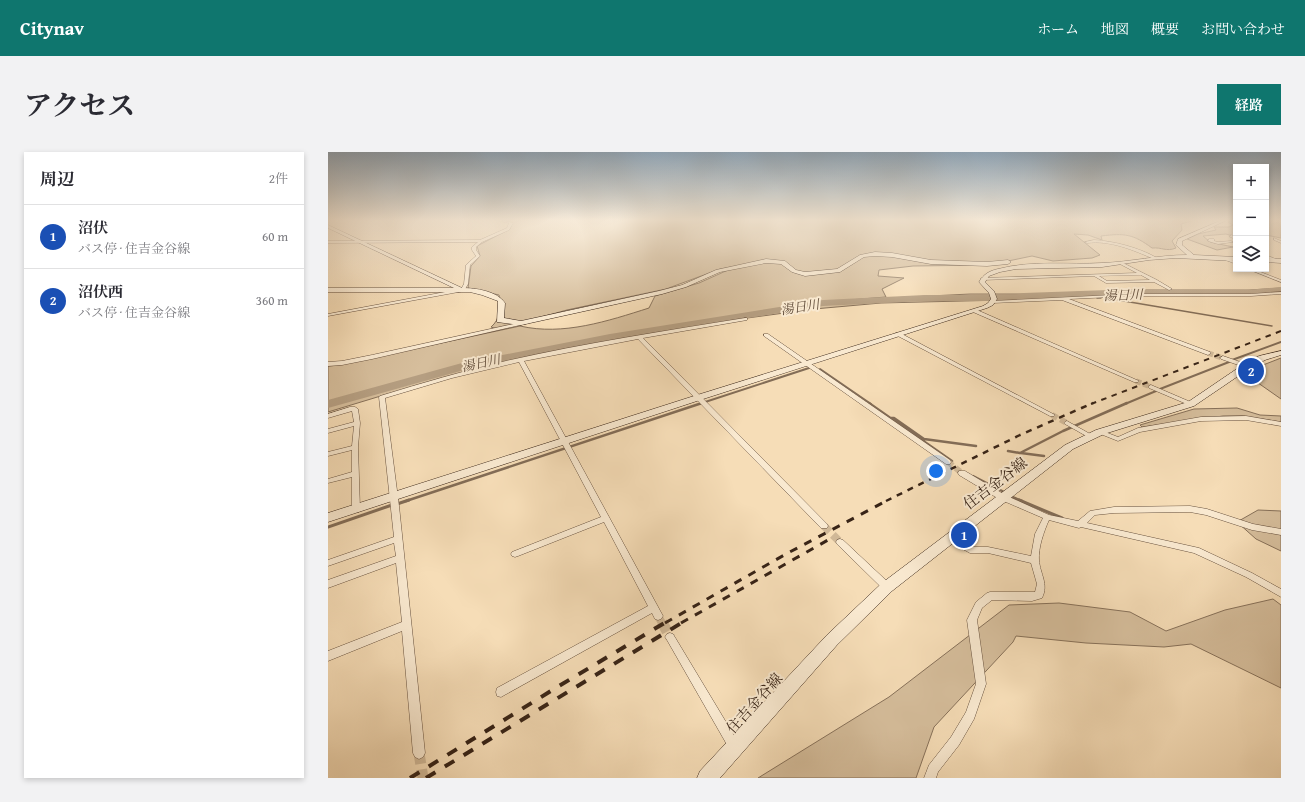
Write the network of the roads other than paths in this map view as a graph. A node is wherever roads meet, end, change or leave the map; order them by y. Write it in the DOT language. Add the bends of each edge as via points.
graph roads {
  1 [pos="377,249"];
  2 [pos="474,249"];
  3 [pos="1131,249"];
  4 [pos="1184,249"];
  5 [pos="1193,257"];
  6 [pos="1269,257"];
  7 [pos="1155,258"];
  8 [pos="1224,258"];
  9 [pos="1031,259"];
  10 [pos="1233,259"];
  11 [pos="1018,260"];
  12 [pos="1269,260"];
  13 [pos="1279,261"];
  14 [pos="1233,262"];
  15 [pos="1121,263"];
  16 [pos="1053,265"];
  17 [pos="1257,272"];
  18 [pos="1142,274"];
  19 [pos="1095,275"];
  20 [pos="982,279"];
  21 [pos="1156,280"];
  22 [pos="1281,282"];
  23 [pos="1170,289"];
  24 [pos="328,290"];
  25 [pos="463,290"];
  26 [pos="1281,293"];
  27 [pos="1062,298"];
  28 [pos="992,299"];
  29 [pos="974,311"];
  30 [pos="328,315"];
  31 [pos="745,320"];
  32 [pos="527,322"];
  33 [pos="687,333"];
  34 [pos="898,334"];
  35 [pos="766,335"];
  36 [pos="641,339"];
  37 [pos="1208,353"];
  38 [pos="1281,353"];
  39 [pos="1223,358"];
  40 [pos="521,360"];
  41 [pos="806,363"];
  42 [pos="328,364"];
  43 [pos="1247,366"];
  44 [pos="1136,380"];
  45 [pos="1150,387"];
  46 [pos="701,401"];
  47 [pos="1191,404"];
  48 [pos="1052,415"];
  49 [pos="328,416"];
  50 [pos="357,423"];
  51 [pos="1281,424"];
  52 [pos="1071,425"];
  53 [pos="328,431"];
  54 [pos="1095,434"];
  55 [pos="566,445"];
  56 [pos="355,447"];
  57 [pos="328,454"];
  58 [pos="948,462"];
  59 [pos="356,473"];
  60 [pos="962,473"];
  61 [pos="328,481"];
  62 [pos="1002,498"];
  63 [pos="394,502"];
  64 [pos="356,510"];
  65 [pos="1047,517"];
  66 [pos="328,518"];
  67 [pos="606,518"];
  68 [pos="1079,525"];
  69 [pos="824,526"];
  70 [pos="1281,532"];
  71 [pos="949,538"];
  72 [pos="398,539"];
  73 [pos="840,542"];
  74 [pos="516,554"];
  75 [pos="400,558"];
  76 [pos="1035,560"];
  77 [pos="328,563"];
  78 [pos="328,584"];
  79 [pos="887,587"];
  80 [pos="1281,594"];
  81 [pos="406,625"];
  82 [pos="670,636"];
  83 [pos="328,656"];
  84 [pos="501,692"];
  85 [pos="735,748"];
  86 [pos="419,754"];
  87 [pos="706,778"];
  88 [pos="930,778"];
  1 -- 25 [label="street"];
  2 -- 25 [label="street" via="478,256 468,265"];
  3 -- 7 [label="street"];
  4 -- 5 [label="street"];
  5 -- 7 [label="street"];
  5 -- 8 [label="street"];
  6 -- 13 [label="street"];
  7 -- 15 [label="street"];
  8 -- 10 [label="street"];
  8 -- 14 [label="street"];
  9 -- 16 [label="street"];
  11 -- 32 [label="street" via="987,264 931,262 875,254 862,256 838,271 813,274 794,271 783,262 766,261 718,271 660,293"];
  12 -- 13 [label="street"];
  15 -- 16 [label="street" via="1100,266"];
  15 -- 18 [label="street"];
  16 -- 20 [label="street" via="999,270 988,273"];
  17 -- 22 [label="street"];
  18 -- 19 [label="street"];
  18 -- 21 [label="street"];
  19 -- 20 [label="street"];
  19 -- 21 [label="street" via="1106,282"];
  20 -- 28 [label="street"];
  21 -- 23 [label="street"];
  24 -- 25 [label="street"];
  25 -- 30 [label="street"];
  25 -- 32 [label="street" via="477,291 500,300 500,320 513,323"];
  26 -- 27 [label="street"];
  27 -- 28 [label="street"];
  27 -- 37 [label="street"];
  28 -- 29 [label="street" via="985,307"];
  29 -- 34 [label="street"];
  29 -- 44 [label="street"];
  31 -- 36 [label="street"];
  32 -- 42 [label="street" via="372,357"];
  33 -- 36 [label="street"];
  34 -- 41 [label="street"];
  34 -- 48 [label="street"];
  35 -- 41 [label="street"];
  36 -- 40 [label="street"];
  36 -- 46 [label="street"];
  38 -- 43 [label="street, 住吉金谷線" via="1262,358"];
  39 -- 43 [label="street"];
  40 -- 55 [label="street"];
  40 -- 63 [label="street" via="474,370 382,397"];
  41 -- 46 [label="street"];
  41 -- 58 [label="street"];
  43 -- 47 [label="street, 住吉金谷線"];
  45 -- 47 [label="street"];
  46 -- 55 [label="street"];
  46 -- 69 [label="street"];
  47 -- 54 [label="street, 住吉金谷線"];
  49 -- 50 [label="street" via="355,409"];
  50 -- 53 [label="street"];
  50 -- 56 [label="street"];
  51 -- 54 [label="street" via="1246,418 1201,419 1138,430 1118,439"];
  52 -- 54 [label="street"];
  54 -- 62 [label="street, 住吉金谷線" via="1069,447"];
  55 -- 63 [label="street"];
  55 -- 67 [label="street"];
  56 -- 57 [label="street"];
  56 -- 59 [label="street"];
  59 -- 61 [label="street"];
  59 -- 64 [label="street"];
  60 -- 62 [label="street"];
  62 -- 65 [label="street"];
  62 -- 71 [label="street, 住吉金谷線"];
  63 -- 64 [label="street"];
  63 -- 72 [label="street"];
  64 -- 66 [label="street"];
  65 -- 68 [label="street"];
  65 -- 76 [label="street" via="1039,534"];
  67 -- 74 [label="street"];
  67 -- 84 [label="street" via="656,611"];
  68 -- 70 [label="street" via="1093,513 1114,510 1190,509 1252,527"];
  68 -- 80 [label="street" via="1196,550"];
  71 -- 76 [label="street" via="970,550 988,550"];
  71 -- 79 [label="street, 住吉金谷線"];
  72 -- 75 [label="street"];
  72 -- 77 [label="street"];
  73 -- 79 [label="street"];
  75 -- 78 [label="street"];
  75 -- 81 [label="street"];
  76 -- 88 [label="street" via="1041,584 1039,595 990,596 979,605 972,620 981,684 970,715 955,742 932,769"];
  79 -- 85 [label="street, 住吉金谷線" via="832,640"];
  81 -- 83 [label="street"];
  81 -- 86 [label="street"];
  82 -- 85 [label="street"];
  85 -- 87 [label="street, 住吉金谷線"];
}
